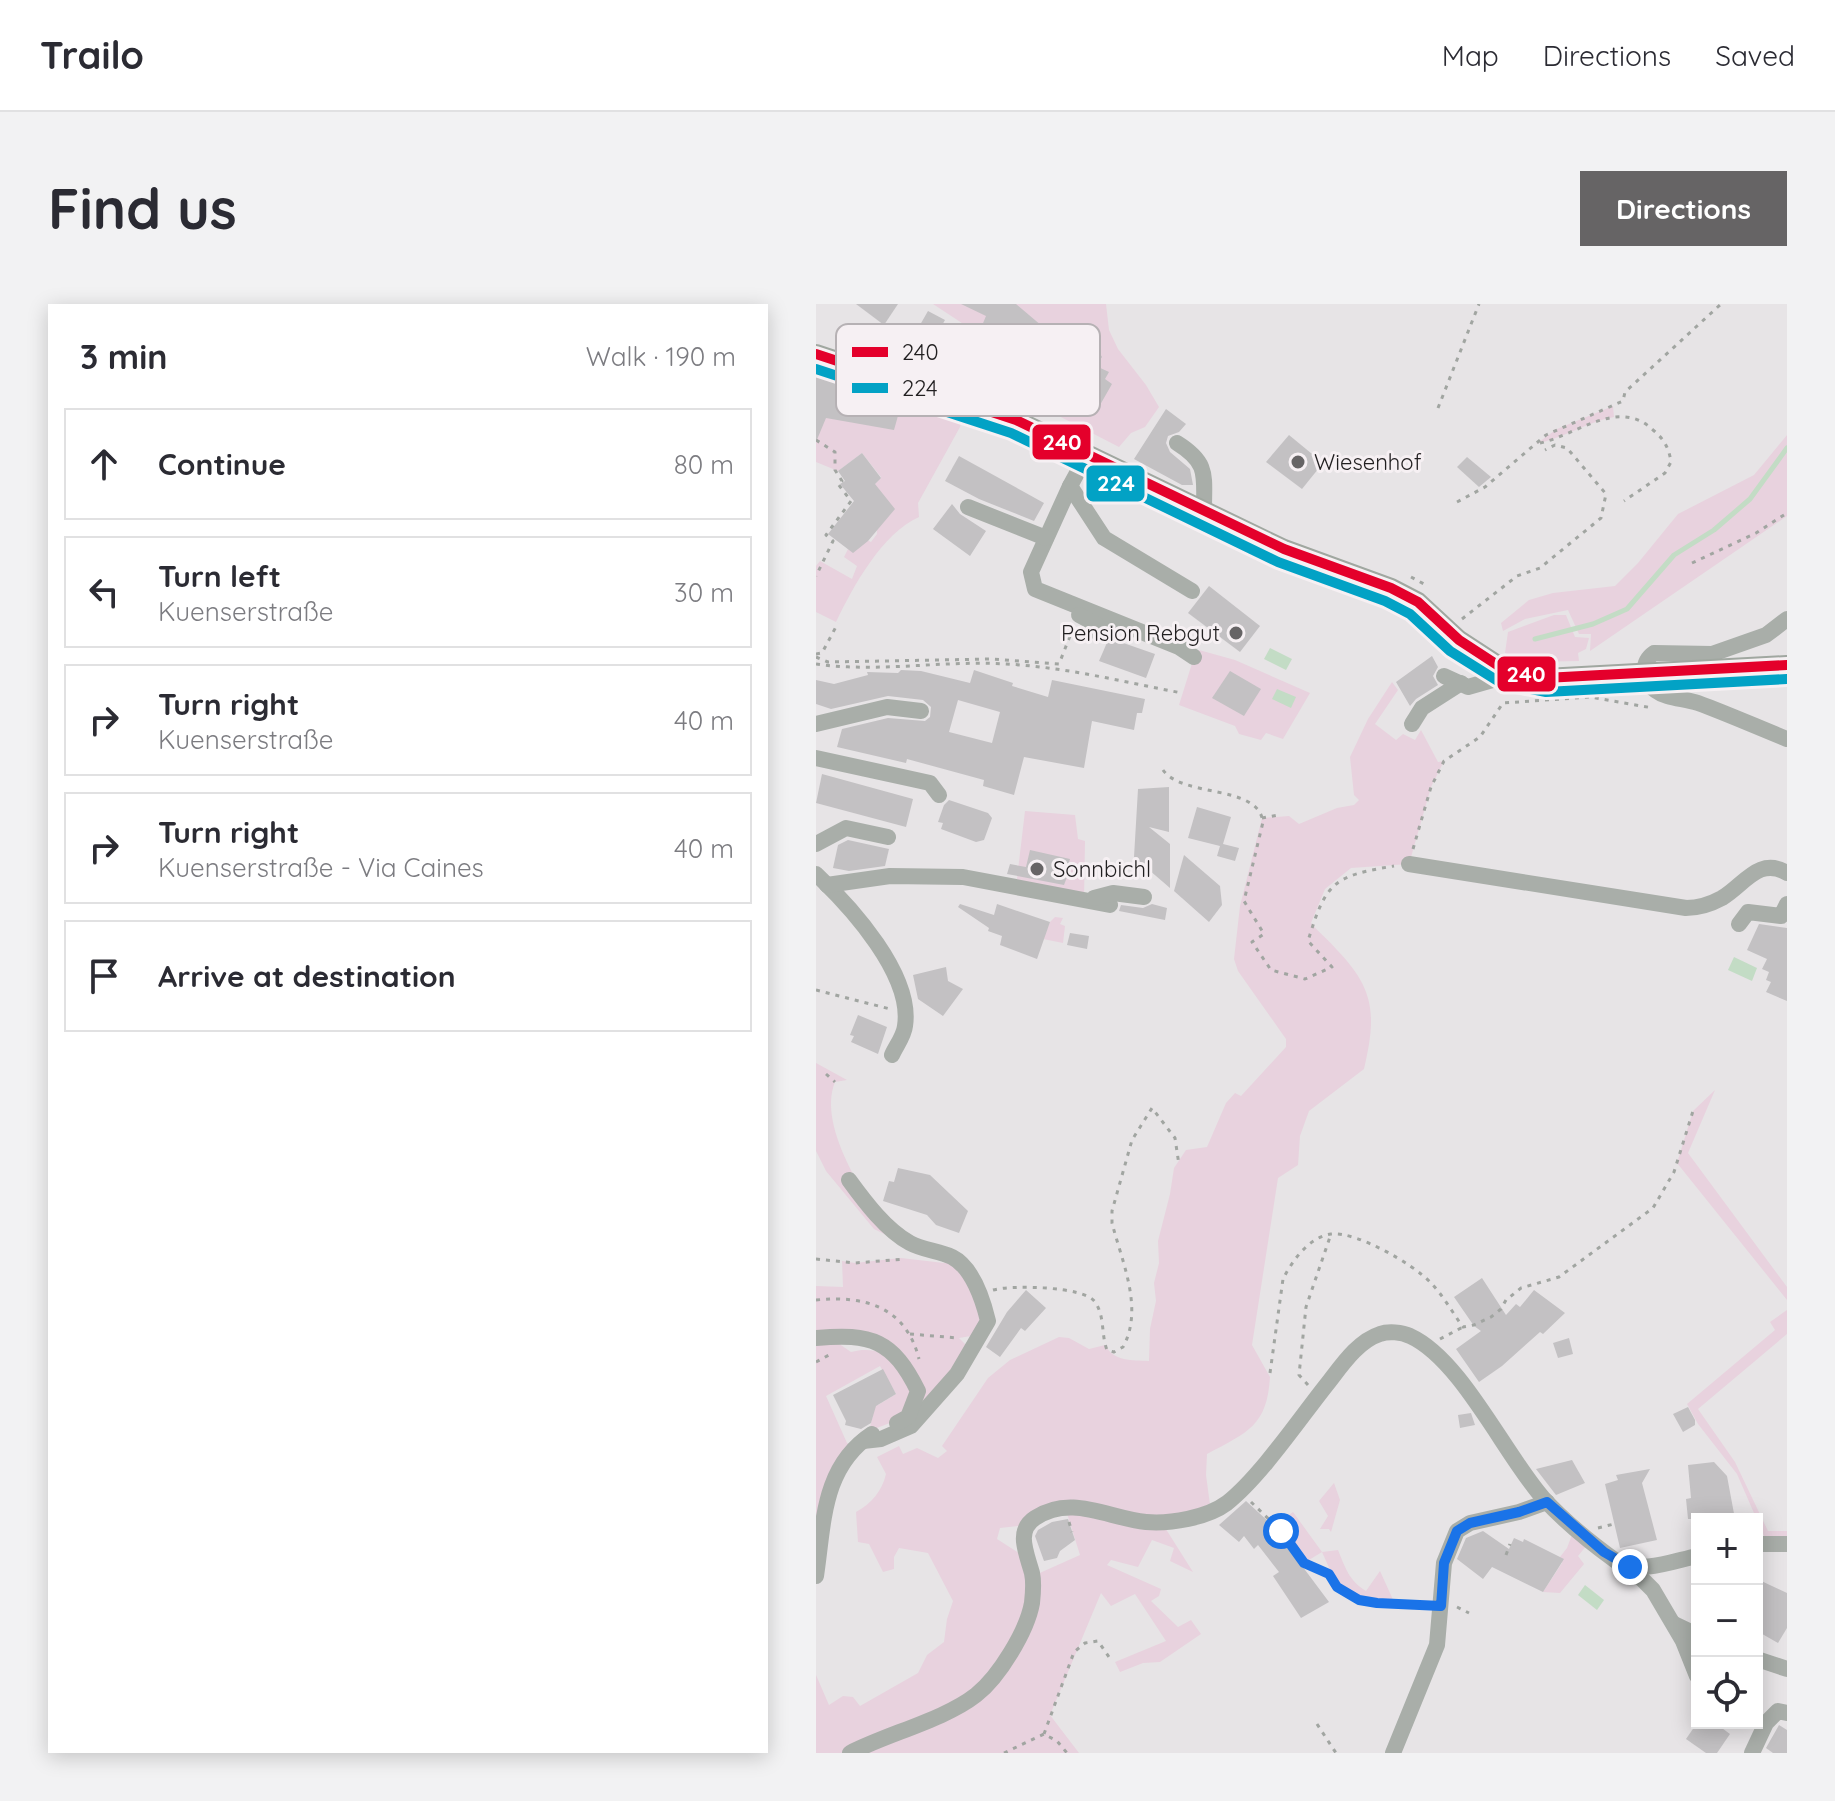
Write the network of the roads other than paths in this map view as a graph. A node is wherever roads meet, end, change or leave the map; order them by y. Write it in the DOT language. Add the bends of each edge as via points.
graph roads {
  1 [pos="816,354"];
  2 [pos="836,360"];
  3 [pos="1006,416"];
  4 [pos="1177,443"];
  5 [pos="1088,453"];
  6 [pos="1070,486"];
  7 [pos="968,507"];
  8 [pos="1204,510"];
  9 [pos="1046,538"];
  10 [pos="1033,579"];
  11 [pos="1192,591"];
  12 [pos="1787,619"];
  13 [pos="1099,634"];
  14 [pos="1787,636"];
  15 [pos="1712,654"];
  16 [pos="1194,657"];
  17 [pos="1787,665"];
  18 [pos="1505,670"];
  19 [pos="1644,674"];
  20 [pos="1444,676"];
  21 [pos="1461,683"];
  22 [pos="921,711"];
  23 [pos="816,724"];
  24 [pos="1412,724"];
  25 [pos="1787,739"];
  26 [pos="816,758"];
  27 [pos="939,795"];
  28 [pos="888,837"];
  29 [pos="816,844"];
  30 [pos="1409,864"];
  31 [pos="1787,873"];
  32 [pos="822,879"];
  33 [pos="1144,897"];
  34 [pos="1089,901"];
  35 [pos="1787,904"];
  36 [pos="1110,905"];
  37 [pos="1739,924"];
  38 [pos="892,1055"];
  39 [pos="849,1180"];
  40 [pos="816,1338"];
  41 [pos="863,1441"];
  42 [pos="1547,1502"];
  43 [pos="1763,1544"];
  44 [pos="1787,1544"];
  45 [pos="1691,1558"];
  46 [pos="1630,1567"];
  47 [pos="816,1576"];
  48 [pos="1674,1624"];
  49 [pos="1691,1632"];
  50 [pos="1763,1661"];
  51 [pos="1691,1662"];
  52 [pos="1785,1670"];
  53 [pos="1787,1713"];
  54 [pos="850,1753"];
  55 [pos="1393,1753"];
  56 [pos="1752,1753"];
  1 -- 2 [label="main road"];
  3 -- 5 [label="main road"];
  4 -- 8 [label="street" via="1200,462"];
  5 -- 6 [label="street"];
  5 -- 8 [label="main road"];
  6 -- 9 [label="street"];
  6 -- 11 [label="street" via="1104,538"];
  7 -- 9 [label="street"];
  8 -- 18 [label="main road" via="1303,558 1418,602 1459,640"];
  9 -- 10 [label="street" via="1031,572"];
  10 -- 13 [label="street" via="1032,598 1096,624"];
  10 -- 16 [label="street" via="1035,589"];
  12 -- 15 [label="street" via="1766,635"];
  14 -- 15 [label="street"];
  15 -- 19 [label="street" via="1654,653 1646,660"];
  17 -- 19 [label="main road"];
  18 -- 19 [label="main road" via="1545,678"];
  18 -- 21 [label="street" via="1496,679 1468,687"];
  19 -- 25 [label="street" via="1658,692 1695,701"];
  20 -- 21 [label="street"];
  21 -- 24 [label="street" via="1422,708"];
  22 -- 23 [label="street" via="887,707"];
  26 -- 27 [label="street" via="930,783"];
  28 -- 29 [label="street" via="846,828"];
  30 -- 31 [label="street" via="1686,908 1724,897 1767,866"];
  32 -- 34 [label="street" via="963,877"];
  32 -- 38 [label="street" via="888,956 905,1012 905,1029"];
  33 -- 34 [label="street" via="1113,893"];
  34 -- 36 [label="street"];
  35 -- 37 [label="street" via="1781,916 1748,912"];
  39 -- 41 [label="street" via="896,1232 955,1259 981,1292 986,1327 957,1374 911,1426"];
  40 -- 41 [label="street" via="841,1335 888,1347 918,1391 908,1417"];
  41 -- 47 [label="street" via="831,1483"];
  42 -- 46 [label="street" via="1604,1552"];
  42 -- 54 [label="street" via="1437,1355 1406,1334 1381,1333 1351,1355 1239,1491 1216,1510 1145,1522 1061,1507 1026,1525 1032,1603 1024,1630 1000,1667 977,1694 949,1711"];
  42 -- 55 [label="street" via="1457,1531 1444,1563 1433,1657"];
  43 -- 44 [label="street"];
  45 -- 46 [label="street"];
  46 -- 48 [label="street" via="1653,1590"];
  48 -- 49 [label="street"];
  48 -- 51 [label="street"];
  50 -- 52 [label="street"];
  53 -- 56 [label="street" via="1778,1711 1766,1723"];
}
